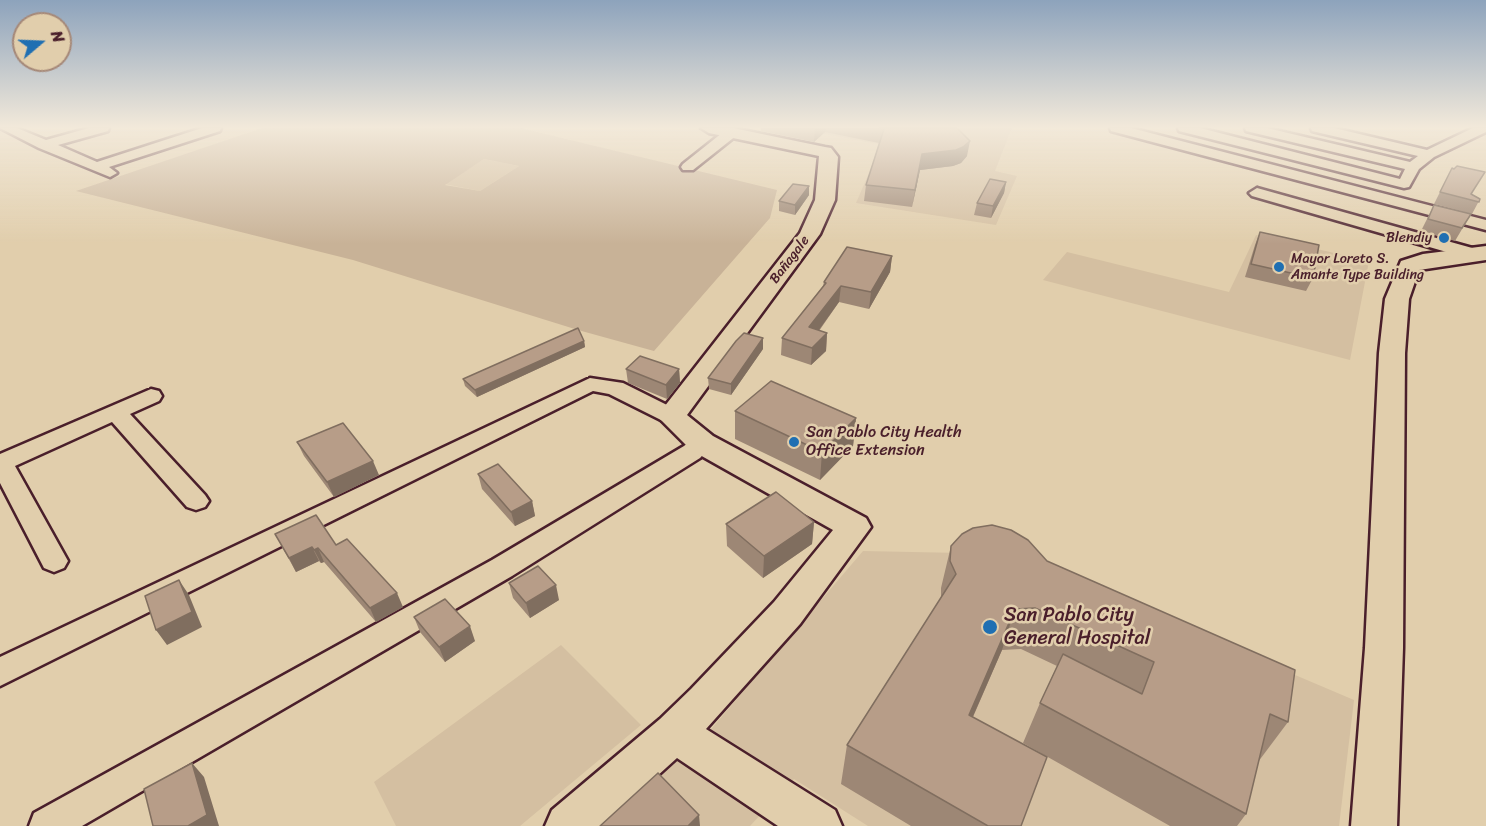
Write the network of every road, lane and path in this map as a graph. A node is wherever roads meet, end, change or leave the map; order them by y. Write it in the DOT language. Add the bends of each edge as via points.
graph roads {
  1 [pos="96,167"];
  2 [pos="828,167"];
  3 [pos="1262,167"];
  4 [pos="1335,167"];
  5 [pos="1413,167"];
  6 [pos="111,173"];
  7 [pos="1404,184"];
  8 [pos="1257,193"];
  9 [pos="1396,202"];
  10 [pos="1486,225"];
  11 [pos="1481,254"];
  12 [pos="151,396"];
  13 [pos="116,412"];
  14 [pos="670,416"];
  15 [pos="702,443"];
  16 [pos="1,463"];
  17 [pos="196,501"];
  18 [pos="54,561"];
  19 [pos="0,672"];
  20 [pos="675,733"];
  21 [pos="46,826"];
  22 [pos="568,826"];
  23 [pos="819,826"];
  24 [pos="1374,826"];
  1 -- 6 [label="street"];
  2 -- 14 [label="street, Bañagale" via="825,200 810,234"];
  3 -- 9 [label="street"];
  4 -- 7 [label="street"];
  5 -- 7 [label="street"];
  7 -- 9 [label="street"];
  8 -- 11 [label="street"];
  9 -- 10 [label="street"];
  11 -- 24 [label="street" via="1409,266 1397,299"];
  12 -- 13 [label="street"];
  13 -- 16 [label="street"];
  13 -- 17 [label="street"];
  14 -- 15 [label="street"];
  14 -- 19 [label="street" via="615,388 590,384"];
  15 -- 20 [label="street" via="854,527 787,613"];
  15 -- 21 [label="street" via="502,568"];
  16 -- 18 [label="street"];
  20 -- 22 [label="street"];
  20 -- 23 [label="street"];
}
